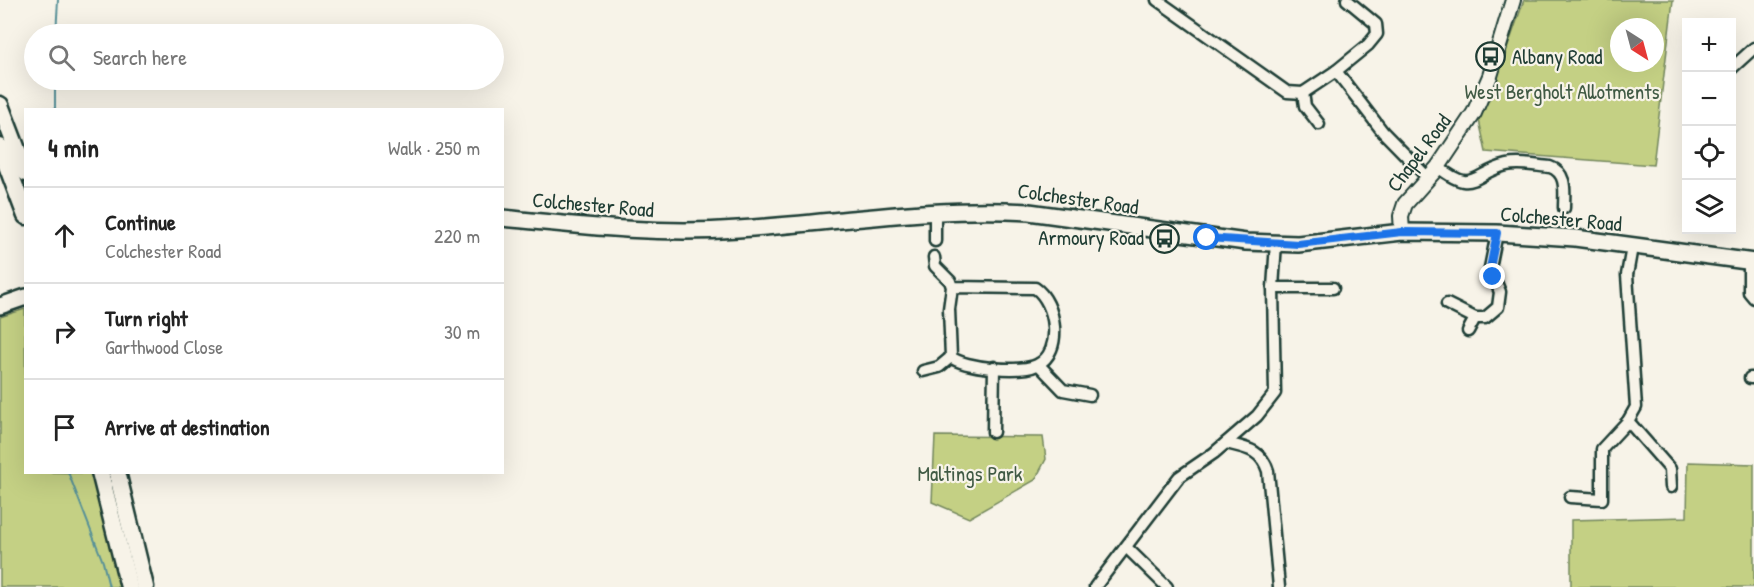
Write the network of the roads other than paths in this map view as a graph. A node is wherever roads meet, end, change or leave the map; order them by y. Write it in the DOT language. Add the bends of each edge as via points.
graph roads {
  1 [pos="1157,0"];
  2 [pos="1347,0"];
  3 [pos="1513,0"];
  4 [pos="1754,48"];
  5 [pos="1736,64"];
  6 [pos="1336,71"];
  7 [pos="1303,93"];
  8 [pos="0,105"];
  9 [pos="1319,124"];
  10 [pos="0,147"];
  11 [pos="1438,167"];
  12 [pos="24,168"];
  13 [pos="1429,179"];
  14 [pos="1564,208"];
  15 [pos="24,211"];
  16 [pos="935,211"];
  17 [pos="504,218"];
  18 [pos="1402,232"];
  19 [pos="1497,233"];
  20 [pos="935,241"];
  21 [pos="1276,243"];
  22 [pos="1632,247"];
  23 [pos="934,257"];
  24 [pos="1751,262"];
  25 [pos="952,287"];
  26 [pos="1273,288"];
  27 [pos="1334,288"];
  28 [pos="1754,298"];
  29 [pos="1447,304"];
  30 [pos="1475,318"];
  31 [pos="1468,331"];
  32 [pos="951,357"];
  33 [pos="1039,365"];
  34 [pos="994,367"];
  35 [pos="923,371"];
  36 [pos="1090,395"];
  37 [pos="1628,421"];
  38 [pos="993,432"];
  39 [pos="1226,443"];
  40 [pos="101,474"];
  41 [pos="117,474"];
  42 [pos="1671,487"];
  43 [pos="1570,497"];
  44 [pos="1126,547"];
  45 [pos="129,587"];
  46 [pos="145,587"];
  47 [pos="1095,587"];
  48 [pos="1167,587"];
  49 [pos="1279,587"];
  1 -- 7 [label="street" via="1287,92"];
  2 -- 6 [label="street" via="1376,24 1377,34"];
  3 -- 11 [label="street, Chapel Road" via="1482,95 1458,141"];
  4 -- 5 [label="street"];
  6 -- 7 [label="street"];
  6 -- 13 [label="street" via="1383,132"];
  7 -- 9 [label="street" via="1305,106"];
  8 -- 12 [label="highway"];
  10 -- 15 [label="highway"];
  11 -- 13 [label="street, Chapel Road"];
  11 -- 14 [label="street" via="1453,179 1467,182 1508,165 1555,169 1563,179"];
  13 -- 18 [label="street, Chapel Road" via="1402,210"];
  16 -- 17 [label="main road, Colchester Road" via="825,223 663,232"];
  16 -- 20 [label="street"];
  16 -- 21 [label="main road, Colchester Road" via="1029,212 1207,238"];
  18 -- 19 [label="main road, Colchester Road"];
  18 -- 21 [label="main road, Colchester Road"];
  19 -- 22 [label="main road, Colchester Road" via="1575,238"];
  19 -- 30 [label="street" via="1490,268 1500,292 1498,307 1485,318"];
  21 -- 26 [label="street"];
  22 -- 24 [label="main road, Colchester Road"];
  22 -- 37 [label="street" via="1628,275 1636,396"];
  23 -- 25 [label="street" via="935,267"];
  24 -- 28 [label="street" via="1749,292"];
  25 -- 32 [label="street"];
  25 -- 33 [label="street" via="1035,288 1041,293 1054,317 1054,326 1051,346"];
  26 -- 27 [label="street"];
  26 -- 39 [label="street" via="1275,393 1257,416"];
  29 -- 30 [label="street"];
  30 -- 31 [label="street"];
  32 -- 34 [label="street" via="963,364"];
  32 -- 35 [label="street" via="939,367"];
  33 -- 34 [label="street"];
  33 -- 36 [label="street" via="1063,390"];
  34 -- 38 [label="street"];
  37 -- 42 [label="street" via="1670,469"];
  37 -- 43 [label="street" via="1602,449 1602,499"];
  39 -- 44 [label="street" via="1179,477"];
  39 -- 49 [label="street" via="1252,449 1264,458"];
  40 -- 45 [label="highway"];
  41 -- 46 [label="highway"];
  44 -- 47 [label="street"];
  44 -- 48 [label="street"];
}
